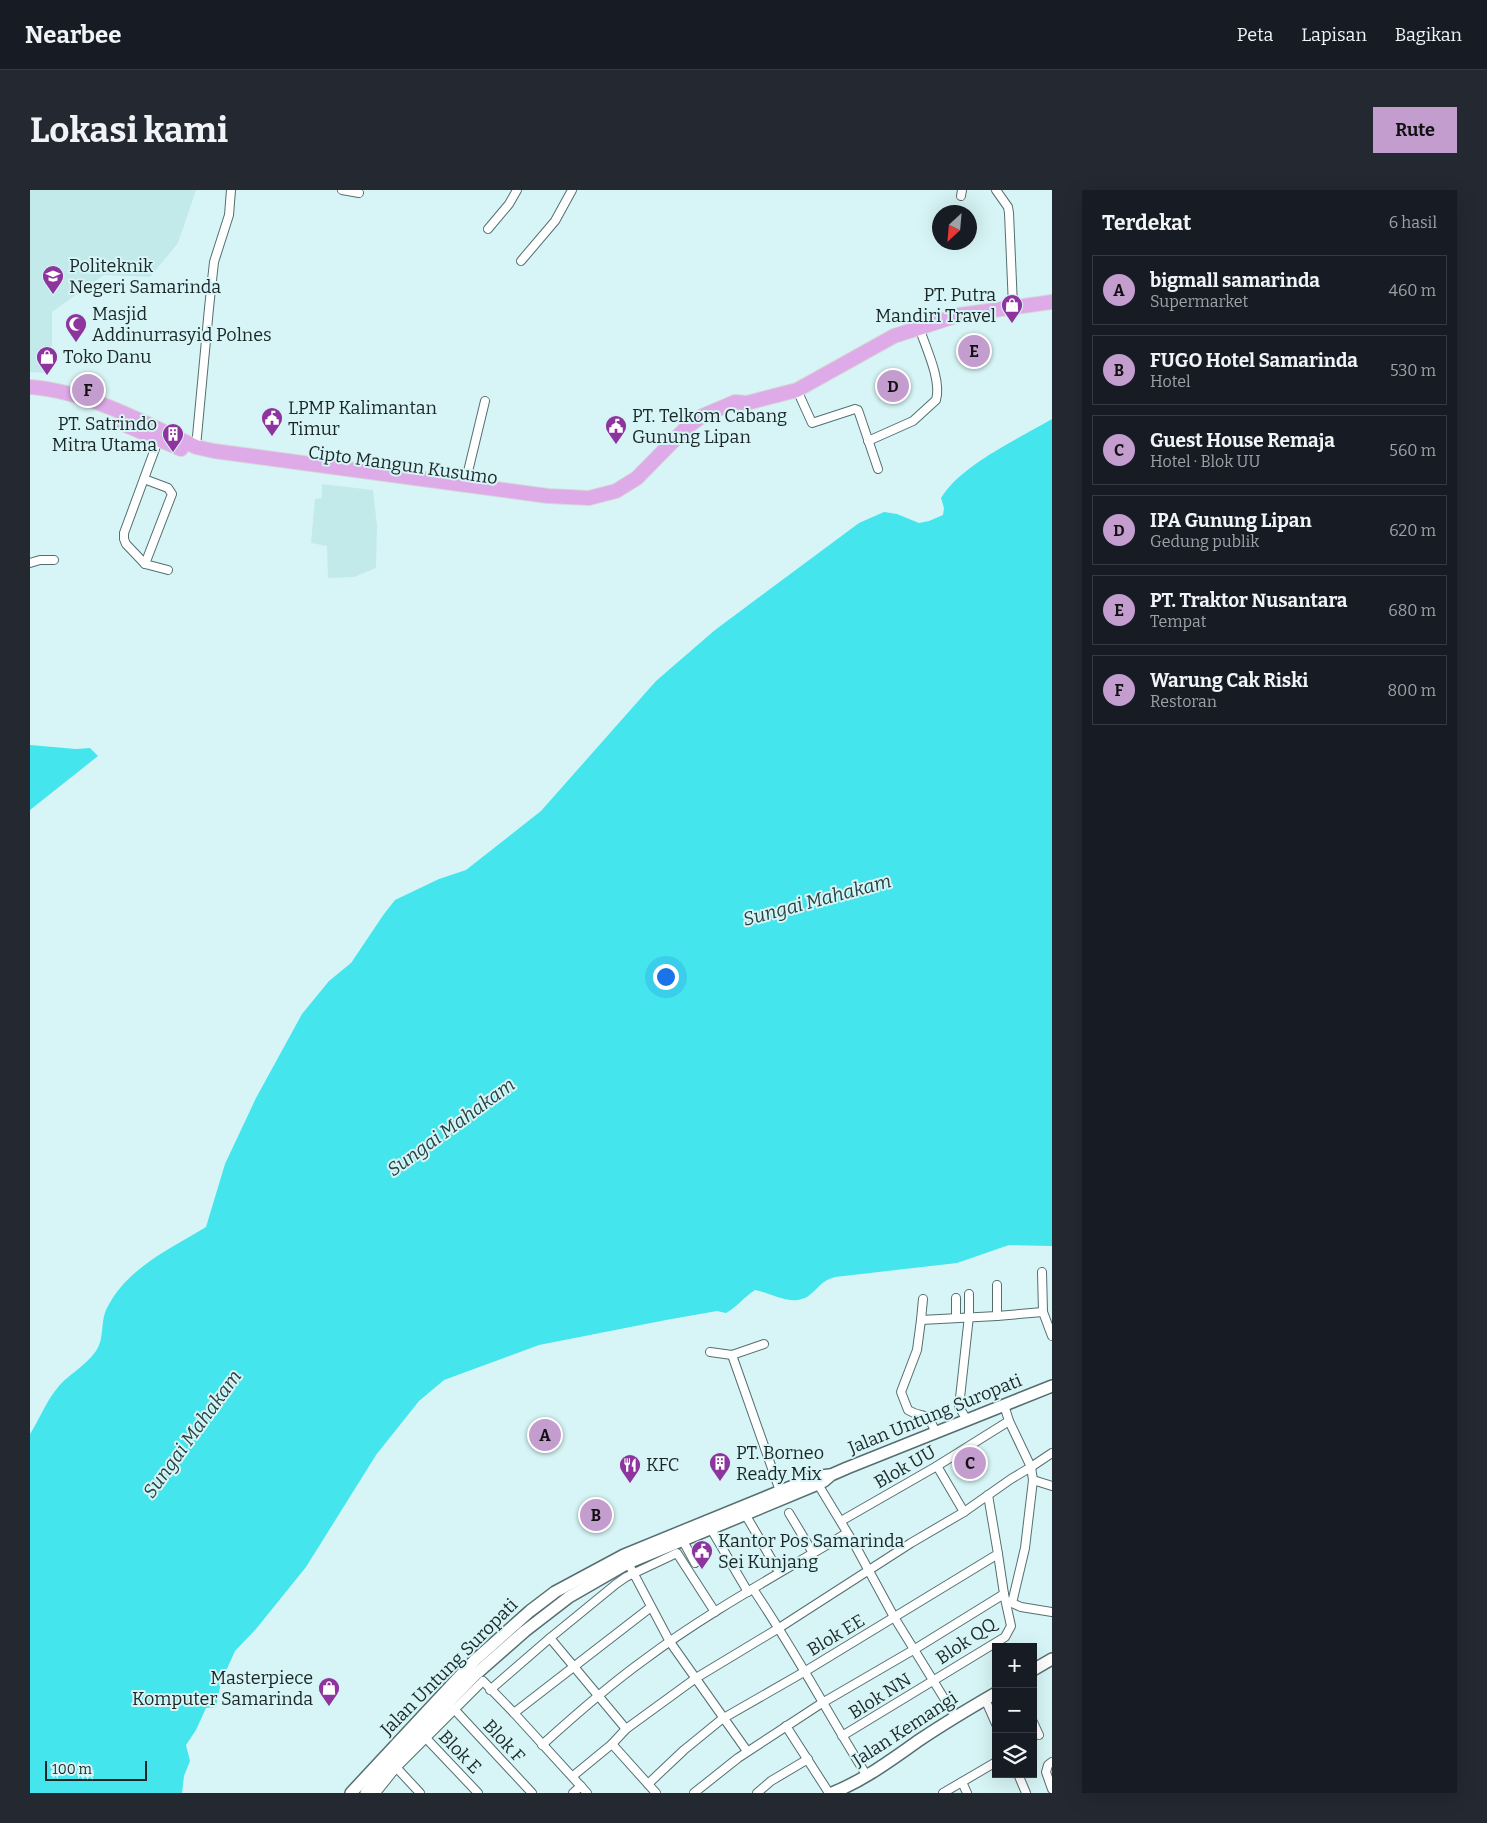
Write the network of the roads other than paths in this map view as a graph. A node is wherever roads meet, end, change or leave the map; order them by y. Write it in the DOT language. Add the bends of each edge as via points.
graph roads {
  1 [pos="231,190"];
  2 [pos="342,190"];
  3 [pos="517,190"];
  4 [pos="572,190"];
  5 [pos="996,190"];
  6 [pos="359,193"];
  7 [pos="488,228"];
  8 [pos="522,261"];
  9 [pos="1052,302"];
  10 [pos="1013,306"];
  11 [pos="919,327"];
  12 [pos="30,387"];
  13 [pos="797,390"];
  14 [pos="30,394"];
  15 [pos="485,401"];
  16 [pos="747,402"];
  17 [pos="160,436"];
  18 [pos="868,441"];
  19 [pos="196,447"];
  20 [pos="878,469"];
  21 [pos="144,479"];
  22 [pos="396,479"];
  23 [pos="465,484"];
  24 [pos="54,560"];
  25 [pos="30,563"];
  26 [pos="145,564"];
  27 [pos="168,570"];
  28 [pos="1042,1272"];
  29 [pos="997,1285"];
  30 [pos="969,1294"];
  31 [pos="956,1298"];
  32 [pos="923,1299"];
  33 [pos="1043,1312"];
  34 [pos="968,1316"];
  35 [pos="998,1316"];
  36 [pos="956,1317"];
  37 [pos="921,1320"];
  38 [pos="1052,1336"];
  39 [pos="764,1344"];
  40 [pos="710,1352"];
  41 [pos="732,1355"];
  42 [pos="1052,1386"];
  43 [pos="1004,1405"];
  44 [pos="967,1420"];
  45 [pos="1009,1422"];
  46 [pos="936,1433"];
  47 [pos="1052,1453"];
  48 [pos="937,1466"];
  49 [pos="1031,1467"];
  50 [pos="816,1480"];
  51 [pos="1033,1480"];
  52 [pos="1052,1486"];
  53 [pos="780,1491"];
  54 [pos="988,1495"];
  55 [pos="964,1512"];
  56 [pos="789,1513"];
  57 [pos="745,1514"];
  58 [pos="841,1521"];
  59 [pos="711,1528"];
  60 [pos="847,1533"];
  61 [pos="683,1540"];
  62 [pos="813,1553"];
  63 [pos="998,1554"];
  64 [pos="626,1559"];
  65 [pos="695,1563"];
  66 [pos="869,1571"];
  67 [pos="779,1572"];
  68 [pos="634,1573"];
  69 [pos="750,1590"];
  70 [pos="1004,1594"];
  71 [pos="1012,1603"];
  72 [pos="651,1607"];
  73 [pos="715,1612"];
  74 [pos="1052,1612"];
  75 [pos="894,1617"];
  76 [pos="779,1628"];
  77 [pos="550,1638"];
  78 [pos="670,1642"];
  79 [pos="915,1649"];
  80 [pos="1052,1658"];
  81 [pos="574,1667"];
  82 [pos="1037,1667"];
  83 [pos="804,1672"];
  84 [pos="480,1678"];
  85 [pos="696,1678"];
  86 [pos="933,1681"];
  87 [pos="490,1690"];
  88 [pos="597,1695"];
  89 [pos="992,1695"];
  90 [pos="985,1699"];
  91 [pos="822,1703"];
  92 [pos="454,1709"];
  93 [pos="514,1713"];
  94 [pos="992,1715"];
  95 [pos="955,1716"];
  96 [pos="722,1719"];
  97 [pos="786,1726"];
  98 [pos="626,1729"];
  99 [pos="1037,1731"];
  100 [pos="423,1735"];
  101 [pos="1039,1735"];
  102 [pos="842,1736"];
  103 [pos="612,1744"];
  104 [pos="542,1745"];
  105 [pos="747,1751"];
  106 [pos="808,1759"];
  107 [pos="1052,1762"];
  108 [pos="992,1764"];
  109 [pos="394,1765"];
  110 [pos="573,1776"];
  111 [pos="867,1776"];
  112 [pos="1020,1778"];
  113 [pos="962,1782"];
  114 [pos="648,1784"];
  115 [pos="581,1786"];
  116 [pos="1052,1789"];
  117 [pos="704,1790"];
  118 [pos="351,1793"];
  119 [pos="366,1793"];
  120 [pos="376,1793"];
  121 [pos="420,1793"];
  122 [pos="478,1793"];
  123 [pos="532,1793"];
  124 [pos="573,1793"];
  125 [pos="587,1793"];
  126 [pos="656,1793"];
  127 [pos="694,1793"];
  128 [pos="757,1793"];
  129 [pos="831,1793"];
  130 [pos="943,1793"];
  131 [pos="967,1793"];
  132 [pos="1026,1793"];
  1 -- 19 [label="street" via="229,215 214,262"];
  2 -- 6 [label="street"];
  3 -- 7 [label="street"];
  4 -- 8 [label="street" via="555,221"];
  5 -- 10 [label="street" via="1009,213"];
  9 -- 10 [label="highway, Cipto Mangun Kusumo"];
  10 -- 11 [label="highway, Cipto Mangun Kusumo" via="959,315"];
  11 -- 13 [label="highway, Cipto Mangun Kusumo" via="888,339"];
  11 -- 18 [label="street" via="935,372 936,400 913,421"];
  12 -- 17 [label="highway, Cipto Mangun Kusumo" via="76,395"];
  13 -- 16 [label="highway, Cipto Mangun Kusumo"];
  13 -- 18 [label="street" via="812,423 858,410"];
  14 -- 17 [label="highway, Cipto Mangun Kusumo" via="72,402"];
  15 -- 23 [label="street"];
  16 -- 22 [label="highway, Cipto Mangun Kusumo" via="740,409 699,426 643,484 630,494 605,503 550,505"];
  16 -- 23 [label="highway, Cipto Mangun Kusumo" via="735,402 695,420 637,478 604,495 589,498 548,496"];
  17 -- 19 [label="highway, Cipto Mangun Kusumo"];
  17 -- 21 [label="street"];
  17 -- 22 [label="highway, Cipto Mangun Kusumo" via="213,459"];
  18 -- 20 [label="street"];
  19 -- 22 [label="highway, Cipto Mangun Kusumo"];
  21 -- 26 [label="street" via="124,539"];
  21 -- 26 [label="street" via="168,488 172,494"];
  22 -- 23 [label="highway, Cipto Mangun Kusumo"];
  24 -- 25 [label="street"];
  26 -- 27 [label="street"];
  28 -- 33 [label="street"];
  29 -- 35 [label="street"];
  30 -- 34 [label="street"];
  31 -- 36 [label="street"];
  32 -- 37 [label="street"];
  33 -- 35 [label="street"];
  33 -- 38 [label="street"];
  34 -- 35 [label="street"];
  34 -- 36 [label="street"];
  34 -- 44 [label="street" via="959,1407"];
  36 -- 37 [label="street"];
  37 -- 46 [label="street" via="917,1350 901,1392 908,1410 930,1418"];
  39 -- 41 [label="street"];
  40 -- 41 [label="street"];
  41 -- 53 [label="street"];
  42 -- 43 [label="main road, Jalan Untung Suropati"];
  43 -- 44 [label="main road, Jalan Untung Suropati"];
  43 -- 45 [label="street"];
  44 -- 46 [label="main road, Jalan Untung Suropati"];
  45 -- 48 [label="street, Blok UU"];
  45 -- 49 [label="street"];
  46 -- 50 [label="main road, Jalan Untung Suropati" via="831,1475 824,1481"];
  47 -- 49 [label="street"];
  48 -- 55 [label="street"];
  48 -- 58 [label="street, Blok UU"];
  49 -- 51 [label="street"];
  49 -- 54 [label="street"];
  50 -- 53 [label="main road, Jalan Untung Suropati"];
  50 -- 57 [label="main road, Jalan Untung Suropati"];
  50 -- 58 [label="street"];
  51 -- 52 [label="street"];
  51 -- 71 [label="street" via="1026,1548"];
  53 -- 64 [label="main road, Jalan Untung Suropati"];
  54 -- 55 [label="street"];
  54 -- 63 [label="street"];
  55 -- 66 [label="street"];
  56 -- 62 [label="street"];
  57 -- 59 [label="main road, Jalan Untung Suropati"];
  57 -- 67 [label="street"];
  58 -- 60 [label="street"];
  59 -- 61 [label="main road, Jalan Untung Suropati"];
  59 -- 69 [label="street"];
  60 -- 62 [label="street"];
  60 -- 66 [label="street"];
  61 -- 64 [label="main road, Jalan Untung Suropati"];
  61 -- 65 [label="street"];
  62 -- 67 [label="street"];
  63 -- 70 [label="street, Blok QQ"];
  63 -- 75 [label="street, Blok EE"];
  64 -- 68 [label="street"];
  64 -- 84 [label="main road, Jalan Untung Suropati" via="525,1631"];
  64 -- 118 [label="main road, Jalan Untung Suropati" via="555,1592 530,1611 474,1661"];
  66 -- 75 [label="street"];
  66 -- 76 [label="street"];
  67 -- 69 [label="street"];
  68 -- 72 [label="street"];
  68 -- 73 [label="street" via="677,1552"];
  68 -- 77 [label="street"];
  69 -- 73 [label="street"];
  69 -- 76 [label="street"];
  70 -- 71 [label="street"];
  70 -- 79 [label="street"];
  70 -- 86 [label="street, Blok QQ" via="1011,1626 1005,1637"];
  71 -- 74 [label="street"];
  72 -- 78 [label="street"];
  72 -- 81 [label="street"];
  73 -- 78 [label="street"];
  75 -- 79 [label="street"];
  75 -- 83 [label="street, Blok EE"];
  76 -- 83 [label="street"];
  76 -- 85 [label="street"];
  77 -- 81 [label="street"];
  77 -- 87 [label="street"];
  78 -- 85 [label="street"];
  78 -- 88 [label="street"];
  79 -- 86 [label="street"];
  79 -- 91 [label="street"];
  80 -- 82 [label="main road"];
  81 -- 88 [label="street"];
  81 -- 93 [label="street"];
  83 -- 91 [label="street"];
  83 -- 96 [label="street, Blok EE"];
  84 -- 87 [label="street"];
  84 -- 92 [label="street"];
  84 -- 100 [label="main road, Jalan Untung Suropati"];
  85 -- 96 [label="street"];
  85 -- 98 [label="street"];
  86 -- 95 [label="street"];
  86 -- 102 [label="street, Blok NN"];
  87 -- 93 [label="street"];
  88 -- 98 [label="street"];
  88 -- 104 [label="street"];
  89 -- 90 [label="main road, Jalan Kemangi"];
  90 -- 94 [label="street"];
  90 -- 95 [label="main road, Jalan Kemangi"];
  91 -- 97 [label="street"];
  91 -- 102 [label="street"];
  92 -- 100 [label="street"];
  92 -- 123 [label="street, Blok F"];
  93 -- 104 [label="street"];
  95 -- 111 [label="main road, Jalan Kemangi"];
  96 -- 105 [label="street"];
  96 -- 114 [label="street, Blok EE"];
  97 -- 105 [label="street"];
  97 -- 106 [label="street"];
  98 -- 103 [label="street"];
  99 -- 101 [label="street"];
  100 -- 109 [label="main road, Jalan Untung Suropati"];
  100 -- 122 [label="street, Blok E"];
  102 -- 111 [label="street"];
  103 -- 110 [label="street"];
  103 -- 114 [label="street"];
  104 -- 110 [label="street"];
  105 -- 117 [label="street"];
  106 -- 128 [label="street"];
  106 -- 129 [label="street"];
  107 -- 116 [label="street" via="1046,1772"];
  108 -- 113 [label="street"];
  109 -- 119 [label="main road, Jalan Untung Suropati"];
  109 -- 120 [label="street"];
  109 -- 121 [label="street"];
  110 -- 115 [label="street"];
  111 -- 129 [label="main road, Jalan Kemangi"];
  112 -- 132 [label="street"];
  113 -- 130 [label="street"];
  113 -- 131 [label="street"];
  114 -- 126 [label="street"];
  115 -- 124 [label="street"];
  115 -- 125 [label="street"];
  117 -- 127 [label="street"];
}
